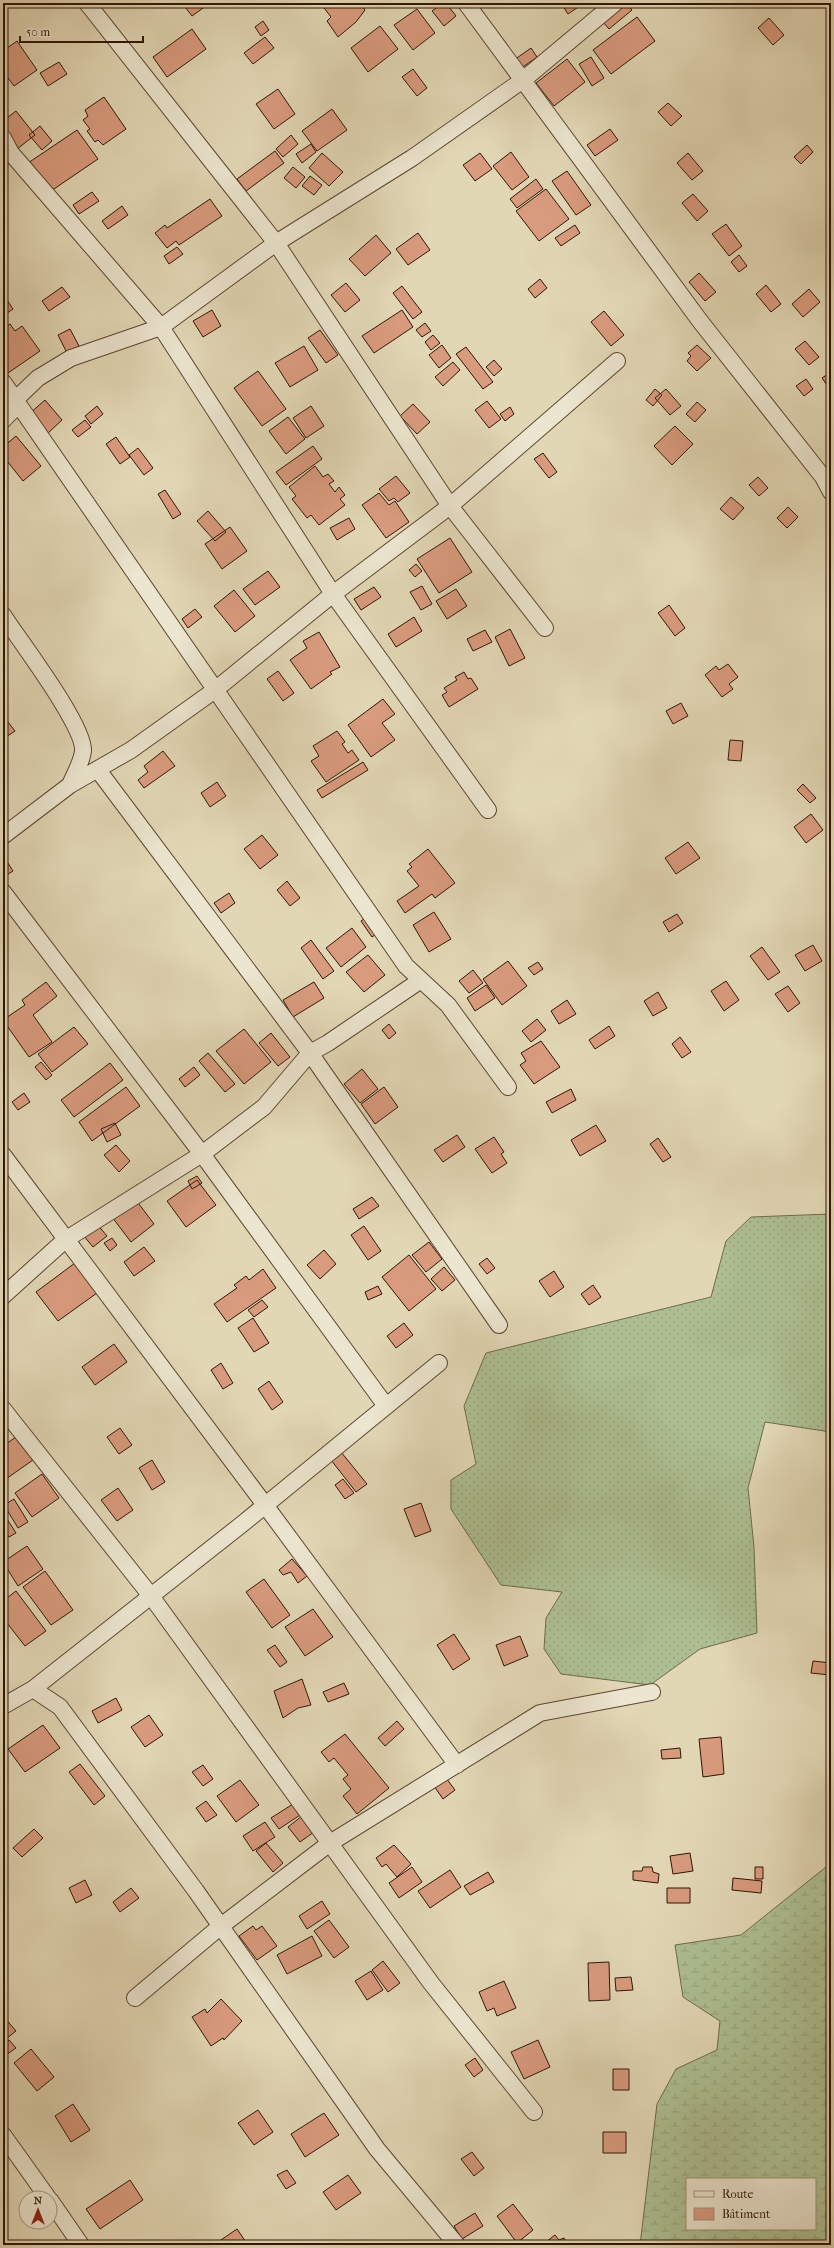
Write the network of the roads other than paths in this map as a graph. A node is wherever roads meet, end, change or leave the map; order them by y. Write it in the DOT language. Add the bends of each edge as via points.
graph roads {
  1 [pos="87,3"];
  2 [pos="466,3"];
  3 [pos="615,3"];
  4 [pos="523,80"];
  5 [pos="3,138"];
  6 [pos="7,157"];
  7 [pos="276,243"];
  8 [pos="162,327"];
  9 [pos="617,361"];
  10 [pos="3,382"];
  11 [pos="15,400"];
  12 [pos="3,420"];
  13 [pos="831,492"];
  14 [pos="450,506"];
  15 [pos="333,594"];
  16 [pos="3,615"];
  17 [pos="545,628"];
  18 [pos="216,690"];
  19 [pos="98,770"];
  20 [pos="70,785"];
  21 [pos="488,810"];
  22 [pos="3,836"];
  23 [pos="3,892"];
  24 [pos="421,980"];
  25 [pos="310,1054"];
  26 [pos="508,1087"];
  27 [pos="202,1154"];
  28 [pos="3,1156"];
  29 [pos="65,1240"];
  30 [pos="3,1296"];
  31 [pos="499,1325"];
  32 [pos="439,1363"];
  33 [pos="386,1406"];
  34 [pos="3,1409"];
  35 [pos="265,1505"];
  36 [pos="151,1596"];
  37 [pos="33,1688"];
  38 [pos="652,1692"];
  39 [pos="3,1706"];
  40 [pos="457,1765"];
  41 [pos="330,1843"];
  42 [pos="221,1926"];
  43 [pos="135,1998"];
  44 [pos="534,2112"];
  45 [pos="3,2135"];
  46 [pos="42,2190"];
  47 [pos="58,2212"];
  48 [pos="81,2245"];
  49 [pos="457,2245"];
  1 -- 7 [label="street"];
  2 -- 4 [label="street"];
  3 -- 4 [label="street"];
  4 -- 7 [label="street" via="412,158"];
  4 -- 13 [label="street" via="700,321 823,477"];
  5 -- 6 [label="street"];
  6 -- 8 [label="street"];
  7 -- 8 [label="street"];
  7 -- 14 [label="street"];
  8 -- 11 [label="street" via="71,358 38,378"];
  8 -- 15 [label="street"];
  9 -- 14 [label="street"];
  10 -- 11 [label="street"];
  11 -- 12 [label="street" via="13,410"];
  11 -- 18 [label="street"];
  14 -- 15 [label="street"];
  14 -- 17 [label="street"];
  15 -- 18 [label="street"];
  15 -- 21 [label="street"];
  16 -- 20 [label="street" via="81,737 83,752"];
  18 -- 19 [label="street" via="132,750"];
  18 -- 24 [label="street" via="406,966"];
  19 -- 20 [label="street"];
  19 -- 25 [label="street"];
  20 -- 22 [label="street"];
  23 -- 27 [label="street"];
  24 -- 25 [label="street"];
  24 -- 26 [label="street" via="448,1005"];
  25 -- 27 [label="street" via="264,1107"];
  25 -- 31 [label="street"];
  27 -- 29 [label="street"];
  27 -- 33 [label="street"];
  28 -- 29 [label="street"];
  29 -- 30 [label="street"];
  29 -- 35 [label="street"];
  32 -- 33 [label="street"];
  33 -- 35 [label="street"];
  34 -- 36 [label="street"];
  35 -- 36 [label="street"];
  35 -- 40 [label="street"];
  36 -- 37 [label="street"];
  36 -- 41 [label="street"];
  37 -- 39 [label="street"];
  37 -- 42 [label="street" via="60,1707"];
  38 -- 40 [label="street" via="540,1713"];
  40 -- 41 [label="street"];
  41 -- 42 [label="street"];
  41 -- 44 [label="street" via="432,1983"];
  42 -- 43 [label="street"];
  42 -- 49 [label="street" via="377,2148"];
  45 -- 46 [label="street"];
  47 -- 48 [label="street"];
}
